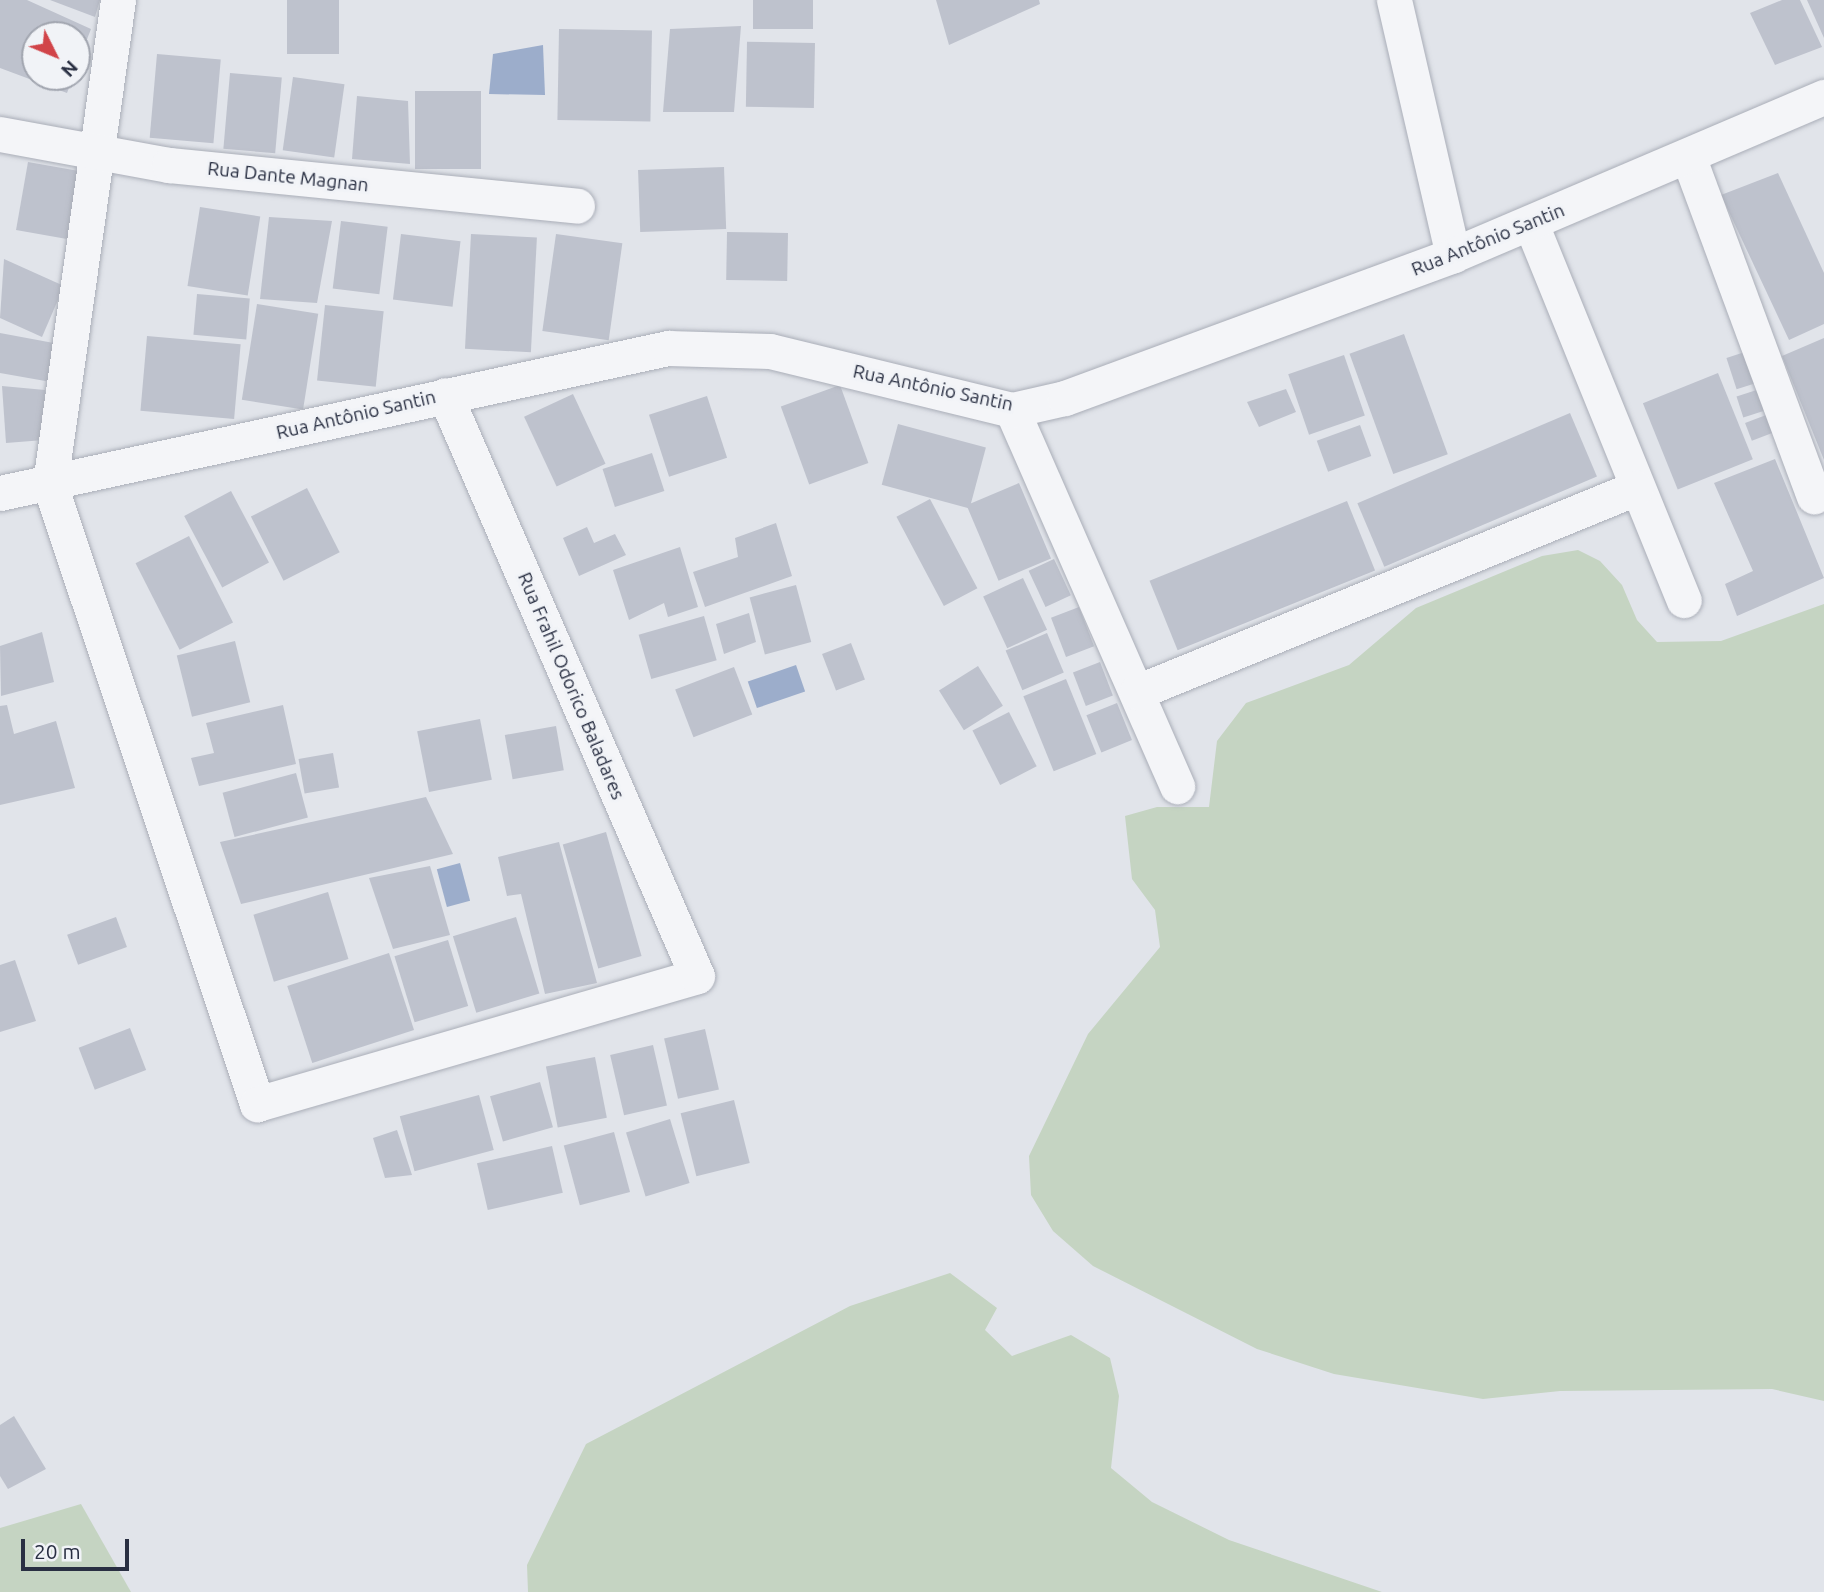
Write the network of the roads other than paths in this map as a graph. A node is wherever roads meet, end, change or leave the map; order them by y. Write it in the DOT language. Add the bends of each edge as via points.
graph roads {
  1 [pos="118,0"];
  2 [pos="1394,0"];
  3 [pos="1824,97"];
  4 [pos="0,134"];
  5 [pos="97,154"];
  6 [pos="1688,156"];
  7 [pos="578,206"];
  8 [pos="1531,224"];
  9 [pos="1453,255"];
  10 [pos="445,395"];
  11 [pos="1012,410"];
  12 [pos="50,485"];
  13 [pos="1636,488"];
  14 [pos="0,493"];
  15 [pos="1814,496"];
  16 [pos="1684,600"];
  17 [pos="1137,692"];
  18 [pos="1177,786"];
  1 -- 5 [label="street"];
  2 -- 9 [label="street"];
  3 -- 6 [label="street, Rua Antônio Santin"];
  4 -- 5 [label="street, Rua Dante Magnan"];
  5 -- 7 [label="street, Rua Dante Magnan"];
  5 -- 12 [label="street"];
  6 -- 8 [label="street, Rua Antônio Santin"];
  6 -- 15 [label="street"];
  8 -- 9 [label="street, Rua Antônio Santin"];
  8 -- 13 [label="street"];
  9 -- 11 [label="street, Rua Antônio Santin" via="1065,398"];
  10 -- 11 [label="street, Rua Antônio Santin" via="668,348 770,351"];
  10 -- 12 [label="street, Rua Antônio Santin"];
  10 -- 12 [label="street, Rua Frahil Odorico Baladares" via="697,976 257,1104"];
  11 -- 17 [label="street"];
  12 -- 14 [label="street, Rua Antônio Santin"];
  13 -- 16 [label="street"];
  13 -- 17 [label="street"];
  17 -- 18 [label="street"];
}
